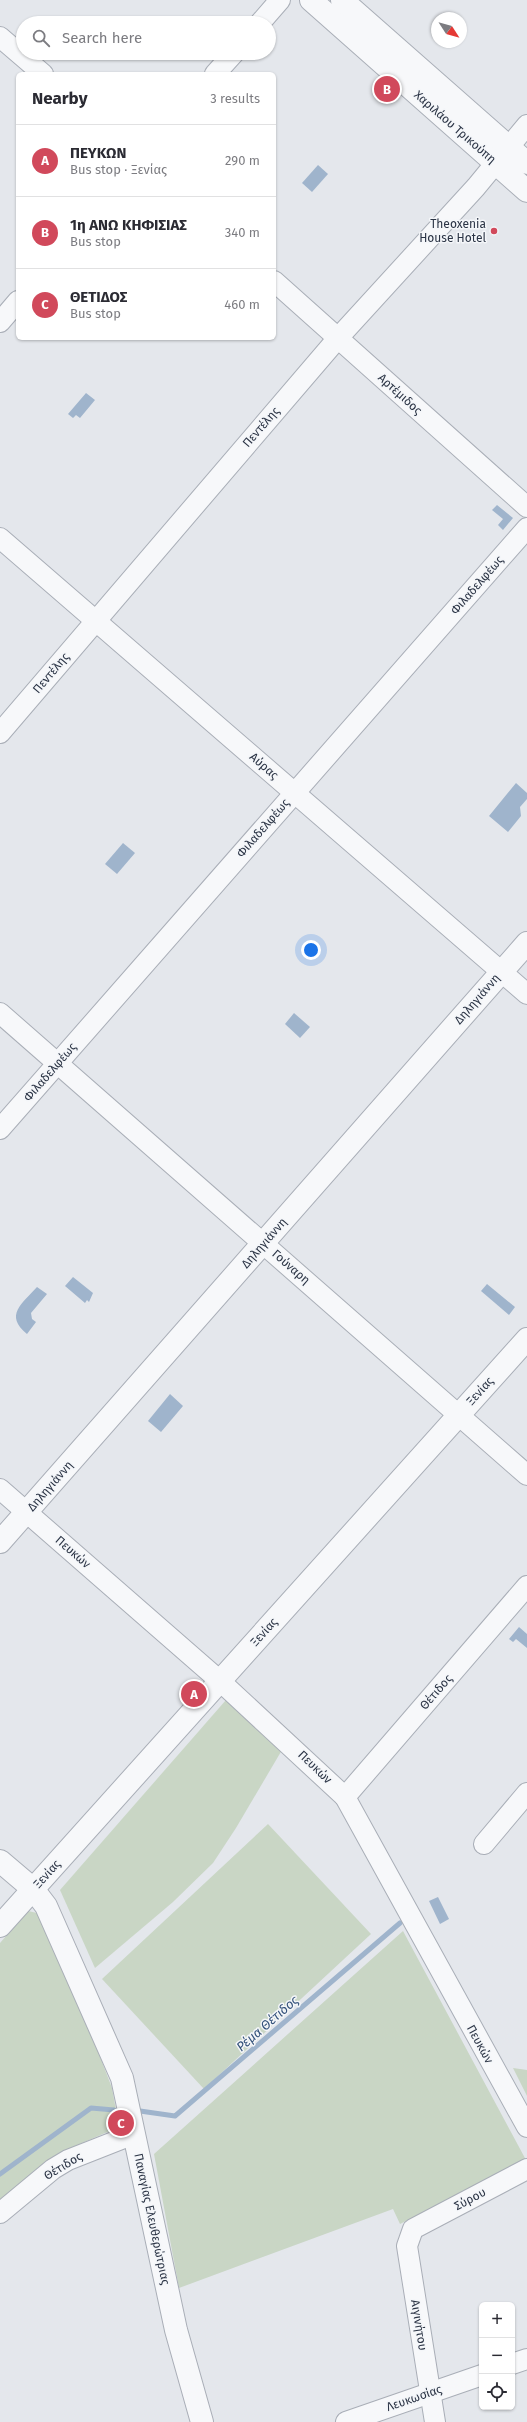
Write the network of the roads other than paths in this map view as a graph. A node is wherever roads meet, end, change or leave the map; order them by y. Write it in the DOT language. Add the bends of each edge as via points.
graph roads {
  1 [pos="280,0"];
  2 [pos="311,0"];
  3 [pos="342,0"];
  4 [pos="266,16"];
  5 [pos="0,37"];
  6 [pos="16,51"];
  7 [pos="27,60"];
  8 [pos="228,60"];
  9 [pos="41,72"];
  10 [pos="218,72"];
  11 [pos="527,125"];
  12 [pos="509,146"];
  13 [pos="527,162"];
  14 [pos="496,164"];
  15 [pos="527,191"];
  16 [pos="276,283"];
  17 [pos="16,303"];
  18 [pos="0,322"];
  19 [pos="338,338"];
  20 [pos="527,507"];
  21 [pos="527,528"];
  22 [pos="0,538"];
  23 [pos="95,620"];
  24 [pos="0,733"];
  25 [pos="294,793"];
  26 [pos="527,943"];
  27 [pos="502,972"];
  28 [pos="527,994"];
  29 [pos="0,1013"];
  30 [pos="58,1063"];
  31 [pos="0,1129"];
  32 [pos="263,1243"];
  33 [pos="527,1339"];
  34 [pos="459,1415"];
  35 [pos="527,1475"];
  36 [pos="0,1489"];
  37 [pos="27,1512"];
  38 [pos="0,1542"];
  39 [pos="527,1586"];
  40 [pos="220,1680"];
  41 [pos="527,1793"];
  42 [pos="345,1797"];
  43 [pos="484,1844"];
  44 [pos="0,1861"];
  45 [pos="33,1890"];
  46 [pos="0,1926"];
  47 [pos="527,2128"];
  48 [pos="134,2134"];
  49 [pos="527,2169"];
  50 [pos="0,2213"];
  51 [pos="413,2229"];
  52 [pos="527,2359"];
  53 [pos="515,2363"];
  54 [pos="479,2376"];
  55 [pos="430,2393"];
  56 [pos="202,2422"];
  57 [pos="346,2422"];
  58 [pos="435,2422"];
  1 -- 4 [label="street"];
  2 -- 14 [label="street, Χαριλάου Τρικούπη"];
  3 -- 12 [label="street, Χαριλάου Τρικούπη"];
  5 -- 6 [label="street"];
  7 -- 9 [label="street"];
  8 -- 10 [label="street"];
  11 -- 12 [label="street, Πεντέλης"];
  12 -- 13 [label="street, Χαριλάου Τρικούπη"];
  12 -- 14 [label="street, Πεντέλης"];
  14 -- 15 [label="street, Χαριλάου Τρικούπη"];
  14 -- 19 [label="street, Πεντέλης"];
  16 -- 19 [label="street, Αρτέμιδος"];
  17 -- 18 [label="street"];
  19 -- 20 [label="street, Αρτέμιδος"];
  19 -- 23 [label="street, Πεντέλης"];
  21 -- 25 [label="street, Φιλαδελφέως"];
  22 -- 23 [label="street, Αύρας"];
  23 -- 24 [label="street, Πεντέλης"];
  23 -- 25 [label="street, Αύρας"];
  25 -- 27 [label="street, Αύρας"];
  25 -- 30 [label="street, Φιλαδελφέως"];
  26 -- 27 [label="street, Δηληγιάννη"];
  27 -- 28 [label="street, Αύρας"];
  27 -- 32 [label="street, Δηληγιάννη"];
  29 -- 30 [label="street, Γούναρη"];
  30 -- 31 [label="street, Φιλαδελφέως"];
  30 -- 32 [label="street, Γούναρη"];
  32 -- 34 [label="street, Γούναρη"];
  32 -- 37 [label="street, Δηληγιάννη"];
  33 -- 34 [label="street, Ξενίας"];
  34 -- 35 [label="street, Γούναρη"];
  34 -- 40 [label="street, Ξενίας"];
  36 -- 37 [label="street, Πευκών"];
  37 -- 38 [label="street, Δηληγιάννη"];
  37 -- 40 [label="street, Πευκών"];
  39 -- 42 [label="street, Θέτιδος"];
  40 -- 42 [label="street, Πευκών"];
  40 -- 45 [label="street, Ξενίας"];
  41 -- 43 [label="street"];
  42 -- 47 [label="street, Πευκών"];
  44 -- 45 [label="street, Παναγίας Ελευθερώτριας"];
  45 -- 46 [label="street, Ξενίας"];
  45 -- 48 [label="street, Παναγίας Ελευθερώτριας" via="46,1906 122,2078"];
  48 -- 50 [label="street, Θέτιδος" via="68,2160 53,2169"];
  48 -- 56 [label="street, Παναγίας Ελευθερώτριας" via="176,2330"];
  49 -- 51 [label="street, Σύρου"];
  51 -- 55 [label="street, Αιγινήτου" via="407,2246"];
  52 -- 53 [label="street"];
  54 -- 55 [label="street, Λευκωσίας"];
  55 -- 57 [label="street, Λευκωσίας"];
  55 -- 58 [label="street, Αιγινήτου"];
}
